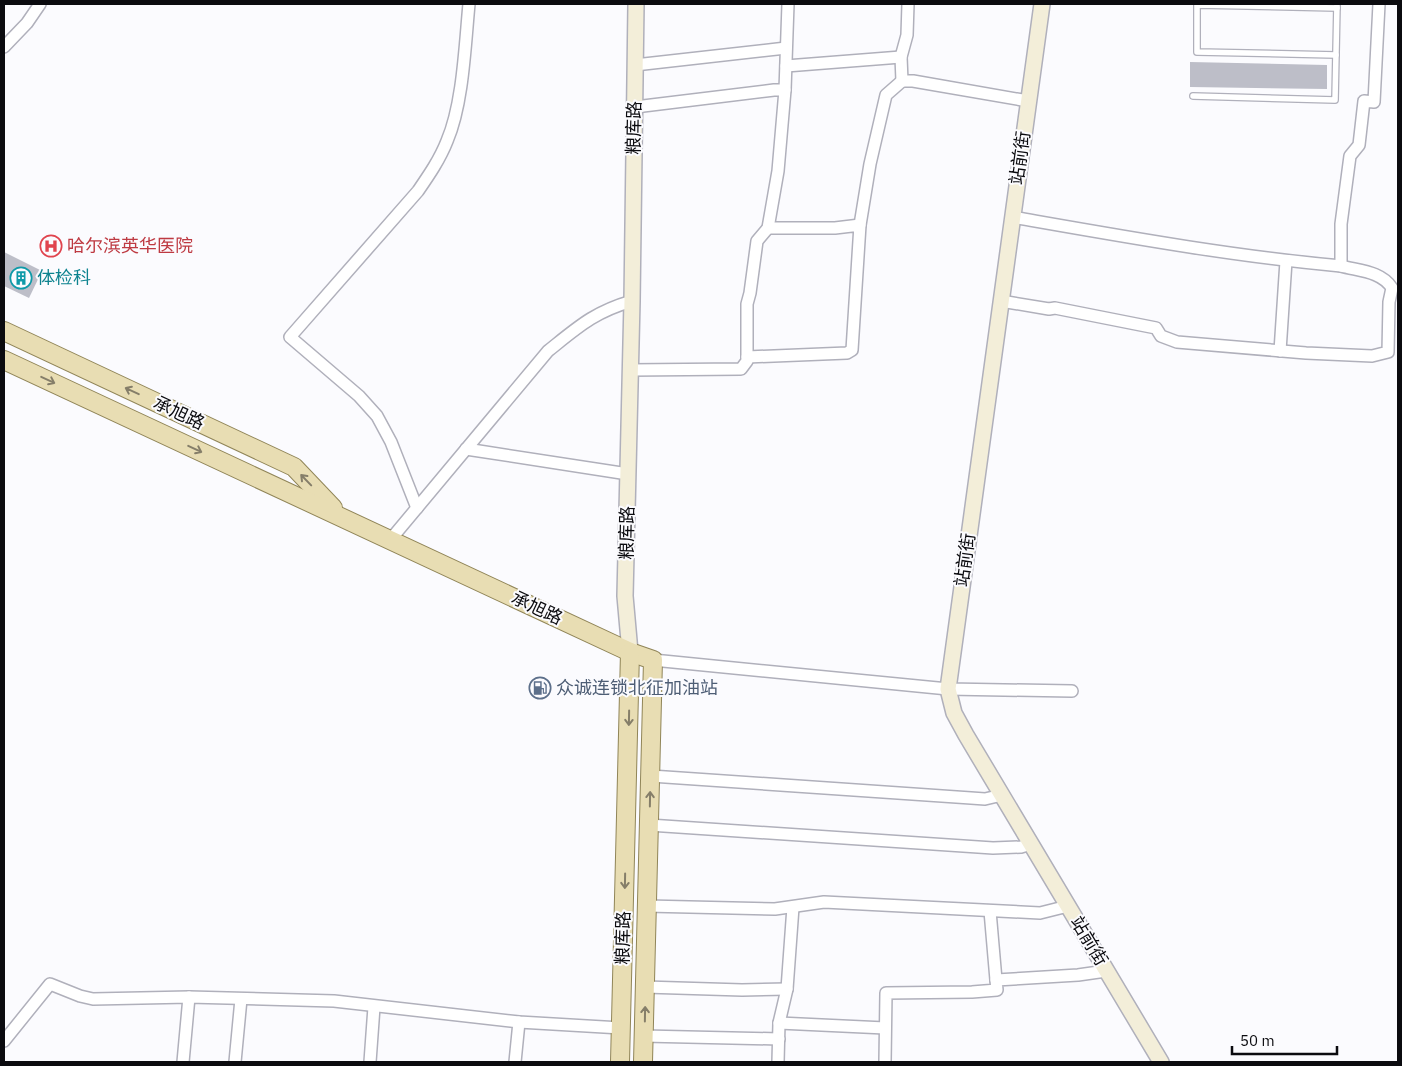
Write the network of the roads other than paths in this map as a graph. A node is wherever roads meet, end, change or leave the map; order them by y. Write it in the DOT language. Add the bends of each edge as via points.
graph roads {
  1 [pos="40,4"];
  2 [pos="469,4"];
  3 [pos="636,4"];
  4 [pos="788,4"];
  5 [pos="908,4"];
  6 [pos="1042,4"];
  7 [pos="1379,4"];
  8 [pos="1337,6"];
  9 [pos="4,47"];
  10 [pos="786,48"];
  11 [pos="1336,56"];
  12 [pos="901,57"];
  13 [pos="635,65"];
  14 [pos="786,66"];
  15 [pos="902,81"];
  16 [pos="786,90"];
  17 [pos="1192,96"];
  18 [pos="1028,102"];
  19 [pos="635,107"];
  20 [pos="1012,217"];
  21 [pos="860,226"];
  22 [pos="768,228"];
  23 [pos="1286,261"];
  24 [pos="1341,266"];
  25 [pos="632,300"];
  26 [pos="1001,301"];
  27 [pos="4,331"];
  28 [pos="1280,351"];
  29 [pos="746,357"];
  30 [pos="4,360"];
  31 [pos="630,370"];
  32 [pos="466,449"];
  33 [pos="628,474"];
  34 [pos="417,508"];
  35 [pos="340,516"];
  36 [pos="391,539"];
  37 [pos="630,652"];
  38 [pos="653,660"];
  39 [pos="948,689"];
  40 [pos="1072,691"];
  41 [pos="650,776"];
  42 [pos="1002,795"];
  43 [pos="649,825"];
  44 [pos="1031,844"];
  45 [pos="647,906"];
  46 [pos="1068,906"];
  47 [pos="793,907"];
  48 [pos="990,911"];
  49 [pos="1106,971"];
  50 [pos="996,980"];
  51 [pos="645,987"];
  52 [pos="787,989"];
  53 [pos="189,997"];
  54 [pos="241,999"];
  55 [pos="374,1007"];
  56 [pos="519,1022"];
  57 [pos="779,1024"];
  58 [pos="621,1028"];
  59 [pos="885,1028"];
  60 [pos="5,1036"];
  61 [pos="644,1036"];
  62 [pos="779,1039"];
  63 [pos="183,1062"];
  64 [pos="235,1062"];
  65 [pos="370,1062"];
  66 [pos="515,1062"];
  67 [pos="620,1062"];
  68 [pos="643,1062"];
  69 [pos="778,1062"];
  70 [pos="885,1062"];
  71 [pos="1161,1062"];
  1 -- 9 [label="street" via="28,23"];
  2 -- 34 [label="street" via="456,117 434,168 406,205 290,337 360,396 377,416"];
  3 -- 13 [label="street, 粮库路"];
  4 -- 10 [label="street"];
  5 -- 12 [label="street" via="907,35"];
  6 -- 18 [label="street, 站前街"];
  7 -- 24 [label="street" via="1374,102 1364,101 1359,145 1350,156 1341,224"];
  8 -- 11 [label="lane"];
  8 -- 11 [label="lane" via="1197,5 1197,52"];
  10 -- 13 [label="street"];
  10 -- 14 [label="street"];
  11 -- 17 [label="lane" via="1335,100"];
  12 -- 14 [label="street"];
  12 -- 15 [label="street"];
  13 -- 19 [label="street, 粮库路"];
  14 -- 16 [label="street"];
  15 -- 18 [label="street"];
  15 -- 21 [label="street" via="886,95"];
  16 -- 19 [label="street"];
  16 -- 22 [label="street" via="778,171"];
  18 -- 20 [label="street, 站前街"];
  19 -- 25 [label="street, 粮库路"];
  20 -- 23 [label="street"];
  20 -- 26 [label="street, 站前街"];
  21 -- 22 [label="street"];
  21 -- 29 [label="street" via="852,350"];
  22 -- 29 [label="street" via="757,241 746,304"];
  23 -- 24 [label="street"];
  23 -- 28 [label="street"];
  24 -- 28 [label="street" via="1380,275 1392,288 1388,352 1372,356"];
  25 -- 31 [label="street, 粮库路"];
  25 -- 32 [label="street" via="597,314 548,351"];
  26 -- 28 [label="street" via="1156,328 1161,336 1177,342"];
  26 -- 39 [label="street, 站前街"];
  35 -- 27 [label="main road, 承旭路, one-way" via="294,467"];
  29 -- 31 [label="street" via="741,369"];
  30 -- 35 [label="main road, 承旭路, one-way"];
  31 -- 33 [label="street, 粮库路"];
  32 -- 33 [label="street"];
  32 -- 34 [label="street"];
  33 -- 37 [label="street, 粮库路" via="625,596"];
  34 -- 36 [label="street"];
  35 -- 36 [label="main road, 承旭路"];
  36 -- 37 [label="main road, 承旭路"];
  37 -- 38 [label="main road, 承旭路"];
  37 -- 58 [label="main road, 粮库路, one-way"];
  38 -- 39 [label="street"];
  38 -- 41 [label="main road, 粮库路"];
  39 -- 40 [label="street"];
  39 -- 42 [label="street, 站前街" via="954,713"];
  41 -- 42 [label="street" via="985,799"];
  43 -- 41 [label="main road, 粮库路, one-way"];
  42 -- 44 [label="street, 站前街"];
  43 -- 44 [label="street" via="993,848"];
  43 -- 45 [label="main road, 粮库路"];
  44 -- 46 [label="street, 站前街"];
  45 -- 47 [label="street"];
  45 -- 51 [label="main road, 粮库路"];
  46 -- 48 [label="street" via="1040,913"];
  46 -- 49 [label="street, 站前街"];
  47 -- 48 [label="street" via="830,902"];
  47 -- 52 [label="street"];
  48 -- 50 [label="street"];
  49 -- 50 [label="street"];
  49 -- 71 [label="street, 站前街"];
  50 -- 59 [label="street" via="997,990 886,993"];
  51 -- 52 [label="street"];
  61 -- 51 [label="main road, 粮库路, one-way"];
  52 -- 57 [label="street"];
  53 -- 54 [label="street"];
  53 -- 60 [label="street" via="93,999 50,984"];
  53 -- 63 [label="street"];
  54 -- 55 [label="street" via="334,1002"];
  54 -- 64 [label="street"];
  55 -- 56 [label="street"];
  55 -- 65 [label="street"];
  56 -- 58 [label="street"];
  56 -- 66 [label="street"];
  57 -- 59 [label="street"];
  57 -- 62 [label="street"];
  58 -- 67 [label="main road, 粮库路"];
  59 -- 70 [label="street"];
  61 -- 62 [label="street"];
  61 -- 68 [label="main road, 粮库路"];
  62 -- 69 [label="street"];
}
